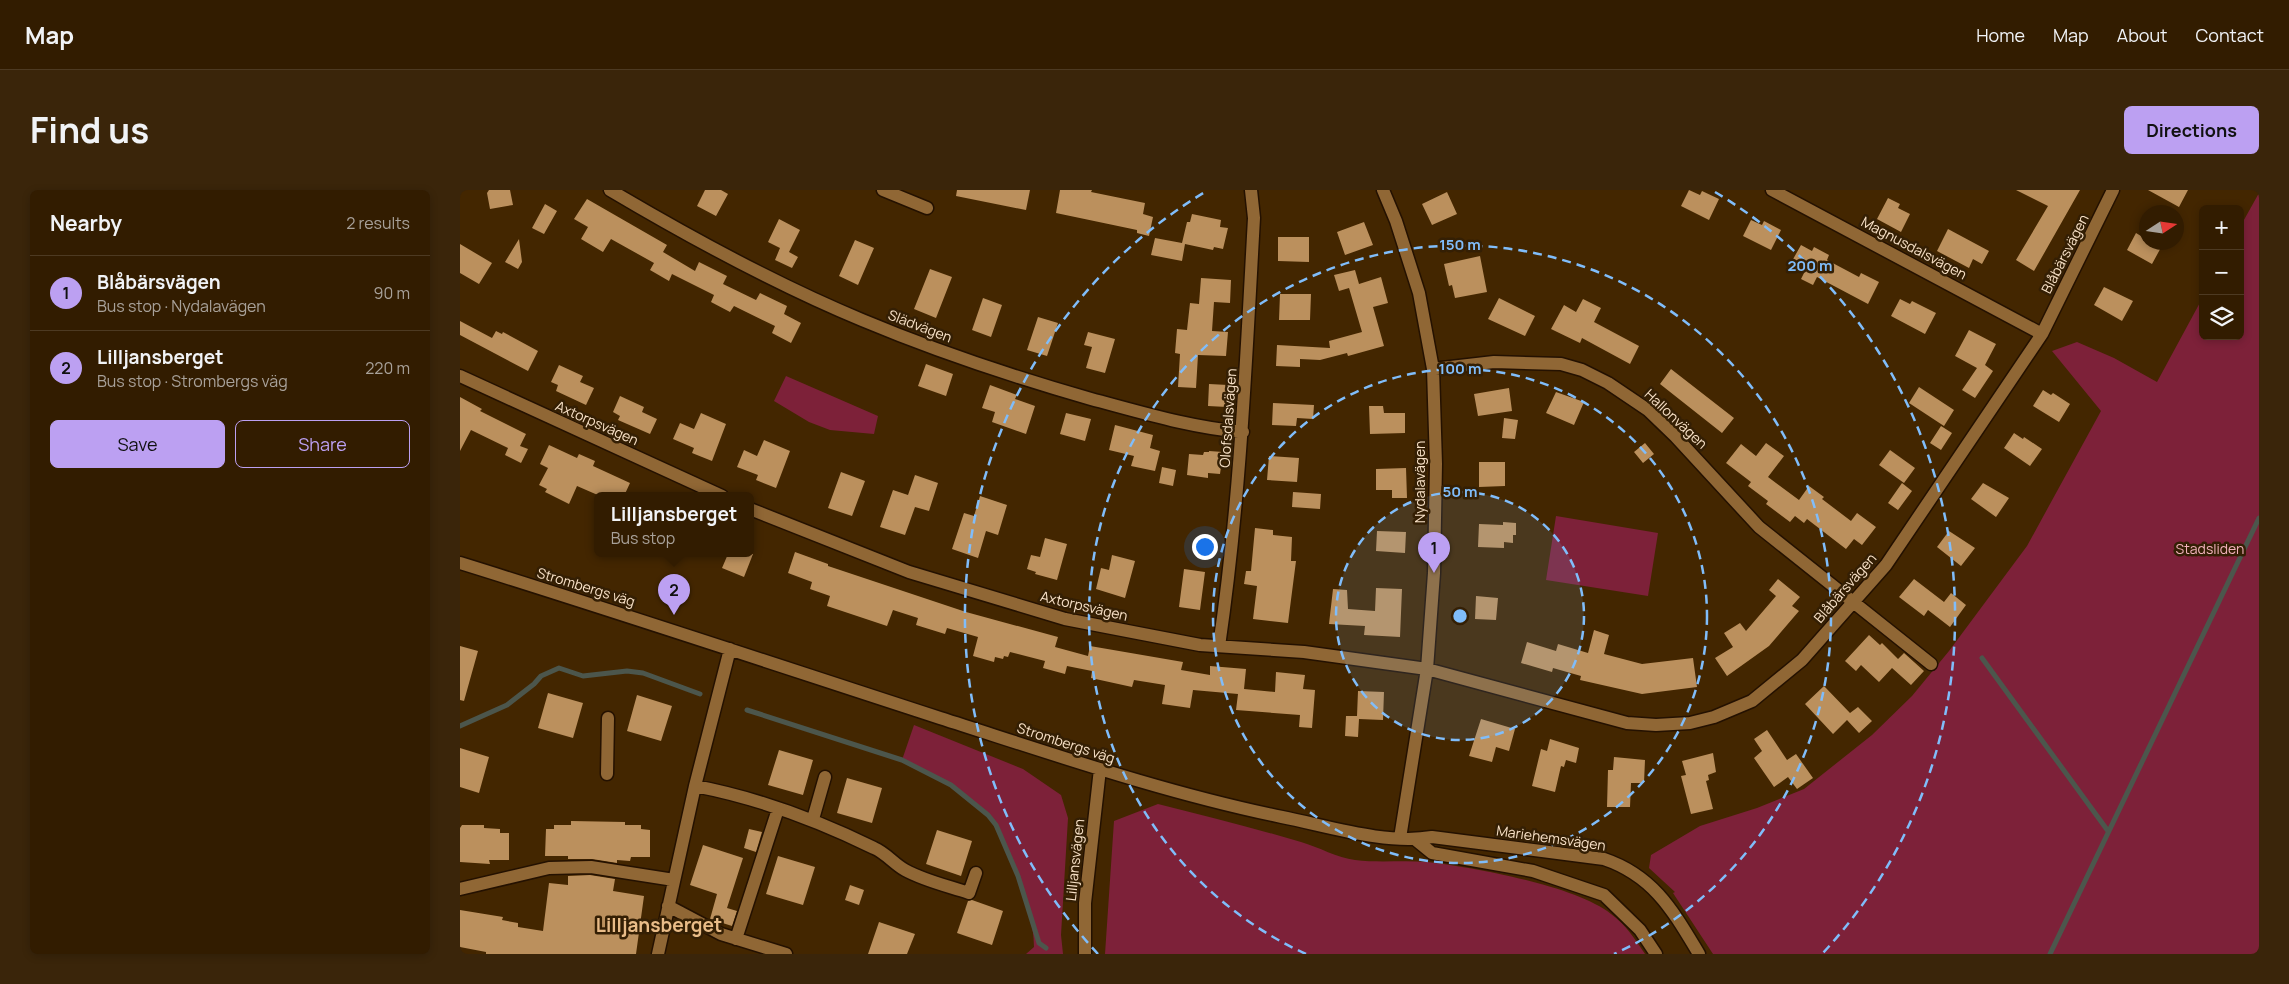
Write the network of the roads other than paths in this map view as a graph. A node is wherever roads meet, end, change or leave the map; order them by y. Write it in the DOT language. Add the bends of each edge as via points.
graph roads {
  1 [pos="610,190"];
  2 [pos="883,190"];
  3 [pos="1251,190"];
  4 [pos="1383,190"];
  5 [pos="1772,190"];
  6 [pos="2113,190"];
  7 [pos="926,208"];
  8 [pos="2042,334"];
  9 [pos="1433,369"];
  10 [pos="460,376"];
  11 [pos="1243,432"];
  12 [pos="713,492"];
  13 [pos="754,511"];
  14 [pos="460,563"];
  15 [pos="1853,602"];
  16 [pos="1219,646"];
  17 [pos="730,649"];
  18 [pos="1931,664"];
  19 [pos="1426,668"];
  20 [pos="608,718"];
  21 [pos="1100,769"];
  22 [pos="608,774"];
  23 [pos="825,777"];
  24 [pos="696,786"];
  25 [pos="778,808"];
  26 [pos="813,819"];
  27 [pos="1400,838"];
  28 [pos="1416,840"];
  29 [pos="976,874"];
  30 [pos="674,880"];
  31 [pos="460,889"];
  32 [pos="668,906"];
  33 [pos="736,939"];
  34 [pos="658,954"];
  35 [pos="786,954"];
  36 [pos="1085,954"];
  37 [pos="1656,954"];
  38 [pos="1699,954"];
  1 -- 11 [label="street, Slädvägen" via="712,247 862,320 1018,378 1136,411"];
  2 -- 7 [label="street"];
  3 -- 11 [label="street, Olofsdalsvägen" via="1254,218"];
  4 -- 9 [label="street, Nydalavägen" via="1419,293"];
  5 -- 8 [label="street, Magnusdalsvägen"];
  6 -- 8 [label="street, Blåbärsvägen"];
  8 -- 15 [label="street, Blåbärsvägen" via="1886,565"];
  9 -- 15 [label="street, Hallonvägen" via="1494,362 1561,364 1608,383 1648,410 1759,527"];
  9 -- 19 [label="street, Nydalavägen" via="1435,548"];
  10 -- 12 [label="street, Axtorpsvägen"];
  11 -- 16 [label="street, Olofsdalsvägen"];
  13 -- 16 [label="street, Axtorpsvägen" via="909,572 1014,604 1118,630"];
  14 -- 17 [label="street, Strombergs väg"];
  15 -- 18 [label="street, Hallonvägen"];
  15 -- 19 [label="street, Blåbärsvägen" via="1779,681 1752,701 1690,723 1627,723"];
  16 -- 19 [label="street, Axtorpsvägen" via="1304,652"];
  17 -- 21 [label="street, Strombergs väg"];
  17 -- 24 [label="street"];
  19 -- 27 [label="street, Nydalavägen"];
  20 -- 22 [label="street"];
  21 -- 27 [label="street, Strombergs väg" via="1166,790 1240,808"];
  21 -- 36 [label="street, Lilljansvägen" via="1085,903"];
  23 -- 26 [label="street"];
  24 -- 25 [label="street" via="739,794"];
  24 -- 30 [label="street"];
  25 -- 26 [label="street"];
  25 -- 33 [label="street"];
  26 -- 29 [label="street" via="877,849 918,877 969,893"];
  27 -- 28 [label="street, Mariehemsvägen"];
  28 -- 37 [label="street, Mariehemsvägen" via="1432,853 1533,871 1604,895 1640,930"];
  28 -- 38 [label="street, Mariehemsvägen" via="1432,837 1536,849 1623,866 1663,898"];
  30 -- 31 [label="street" via="591,867 558,868"];
  30 -- 32 [label="street"];
  32 -- 33 [label="street"];
  32 -- 34 [label="street"];
  33 -- 35 [label="street"];
}
